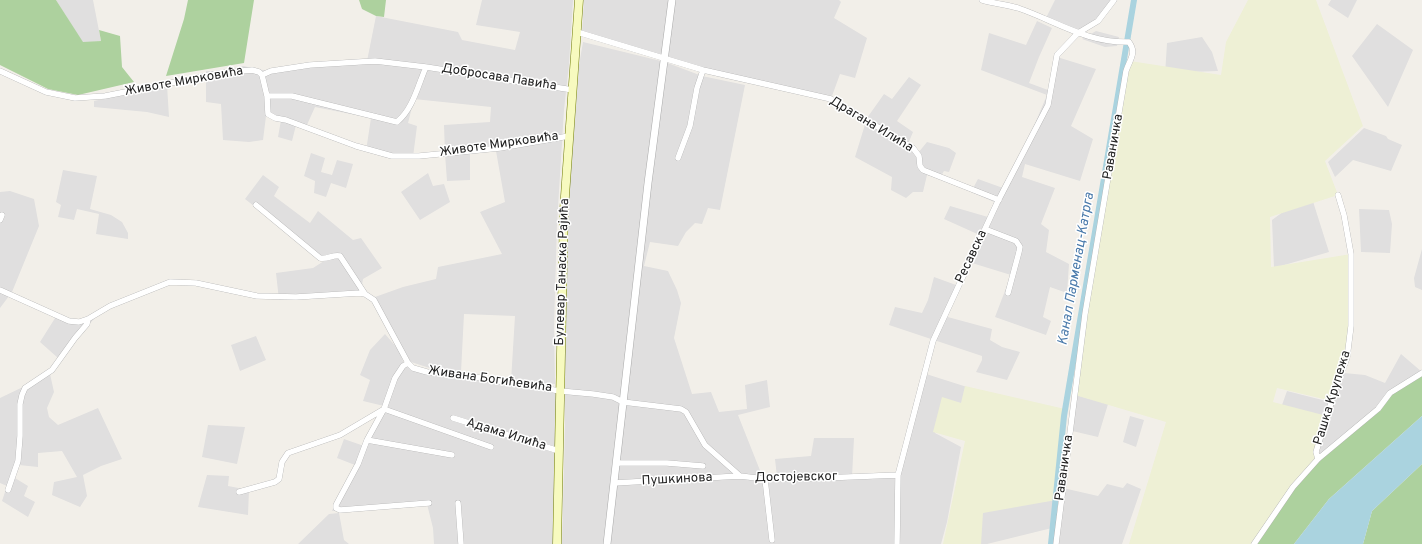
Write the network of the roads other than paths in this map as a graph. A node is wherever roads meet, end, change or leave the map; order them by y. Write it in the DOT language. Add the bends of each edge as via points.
graph roads {
  1 [pos="579,0"];
  2 [pos="672,0"];
  3 [pos="982,0"];
  4 [pos="1114,0"];
  5 [pos="577,32"];
  6 [pos="1078,33"];
  7 [pos="664,59"];
  8 [pos="426,67"];
  9 [pos="703,70"];
  10 [pos="0,71"];
  11 [pos="262,75"];
  12 [pos="573,90"];
  13 [pos="267,96"];
  14 [pos="569,136"];
  15 [pos="678,158"];
  16 [pos="1338,195"];
  17 [pos="999,200"];
  18 [pos="256,205"];
  19 [pos="985,229"];
  20 [pos="0,290"];
  21 [pos="1008,293"];
  22 [pos="365,294"];
  23 [pos="88,319"];
  24 [pos="408,363"];
  25 [pos="1422,373"];
  26 [pos="560,391"];
  27 [pos="623,402"];
  28 [pos="384,409"];
  29 [pos="453,418"];
  30 [pos="367,440"];
  31 [pos="491,447"];
  32 [pos="559,451"];
  33 [pos="452,455"];
  34 [pos="1318,459"];
  35 [pos="616,463"];
  36 [pos="703,466"];
  37 [pos="898,474"];
  38 [pos="740,476"];
  39 [pos="765,479"];
  40 [pos="614,483"];
  41 [pos="8,490"];
  42 [pos="239,492"];
  43 [pos="429,503"];
  44 [pos="458,503"];
  45 [pos="772,540"];
  46 [pos="461,544"];
  47 [pos="558,544"];
  48 [pos="607,544"];
  49 [pos="897,544"];
  50 [pos="1056,544"];
  51 [pos="1254,544"];
  1 -- 5 [label="main road, Булевар Танаска Рајића"];
  2 -- 7 [label="street"];
  3 -- 6 [label="street, Раваничка" via="1017,8"];
  4 -- 6 [label="street, Ресавска" via="1098,21"];
  5 -- 7 [label="street"];
  5 -- 12 [label="main road, Булевар Танаска Рајића"];
  6 -- 17 [label="street, Ресавска" via="1057,55 1048,105"];
  6 -- 50 [label="street, Раваничка" via="1114,42 1128,42 1133,48 1133,54 1126,71 1085,314"];
  7 -- 9 [label="street, Драгана Илића"];
  7 -- 27 [label="street"];
  8 -- 11 [label="street, Добросава Павића" via="375,61 310,65 271,71"];
  8 -- 12 [label="street, Добросава Павића"];
  8 -- 13 [label="street, Добросава Павића" via="411,104 397,122 292,96"];
  9 -- 15 [label="street" via="690,126"];
  9 -- 17 [label="street, Драгана Илића" via="831,99 913,148 919,156 923,170"];
  10 -- 11 [label="street, Животе Мирковића" via="46,92 75,98 105,96 221,73 252,70"];
  11 -- 13 [label="street, Животе Мирковића"];
  12 -- 14 [label="main road, Булевар Танаска Рајића"];
  13 -- 14 [label="street, Животе Мирковића" via="270,116 392,156 500,148"];
  14 -- 26 [label="main road, Булевар Танаска Рајића" via="564,210"];
  16 -- 34 [label="street, Рашка Крупежа" via="1351,254 1351,326 1347,358 1316,452"];
  17 -- 19 [label="street, Ресавска"];
  18 -- 22 [label="street" via="320,258 340,256"];
  19 -- 21 [label="street" via="1016,241 1020,247"];
  19 -- 37 [label="street, Ресавска" via="933,341"];
  20 -- 23 [label="street" via="70,321"];
  22 -- 23 [label="street" via="257,296 196,283 170,282 110,306"];
  22 -- 24 [label="street" via="374,300"];
  23 -- 41 [label="street" via="87,324 52,370 25,388 20,404 18,461"];
  24 -- 26 [label="street, Живана Богићевића" via="427,372 456,374"];
  24 -- 28 [label="street" via="402,366 395,378"];
  25 -- 34 [label="street, Рашка Крупежа" via="1390,393 1378,409"];
  26 -- 27 [label="street, Достојевског" via="613,397"];
  26 -- 32 [label="main road, Булевар Танаска Рајића"];
  27 -- 35 [label="street"];
  27 -- 38 [label="street, Достојевског" via="673,407 686,412 705,445"];
  28 -- 30 [label="street"];
  28 -- 31 [label="street"];
  28 -- 42 [label="street" via="340,435 288,453 282,462 279,479"];
  29 -- 32 [label="street, Адама Илића"];
  30 -- 33 [label="street"];
  30 -- 43 [label="street" via="358,464 336,505 338,510"];
  32 -- 47 [label="main road, Булевар Танаска Рајића"];
  34 -- 51 [label="street, Рашка Крупежа" via="1294,487"];
  35 -- 36 [label="street"];
  35 -- 40 [label="street"];
  37 -- 39 [label="street, Достојевског"];
  37 -- 49 [label="street, Ресавска"];
  38 -- 39 [label="street, Достојевског"];
  38 -- 40 [label="street, Пушкинова"];
  39 -- 45 [label="street"];
  40 -- 48 [label="street"];
  44 -- 46 [label="street"];
}
